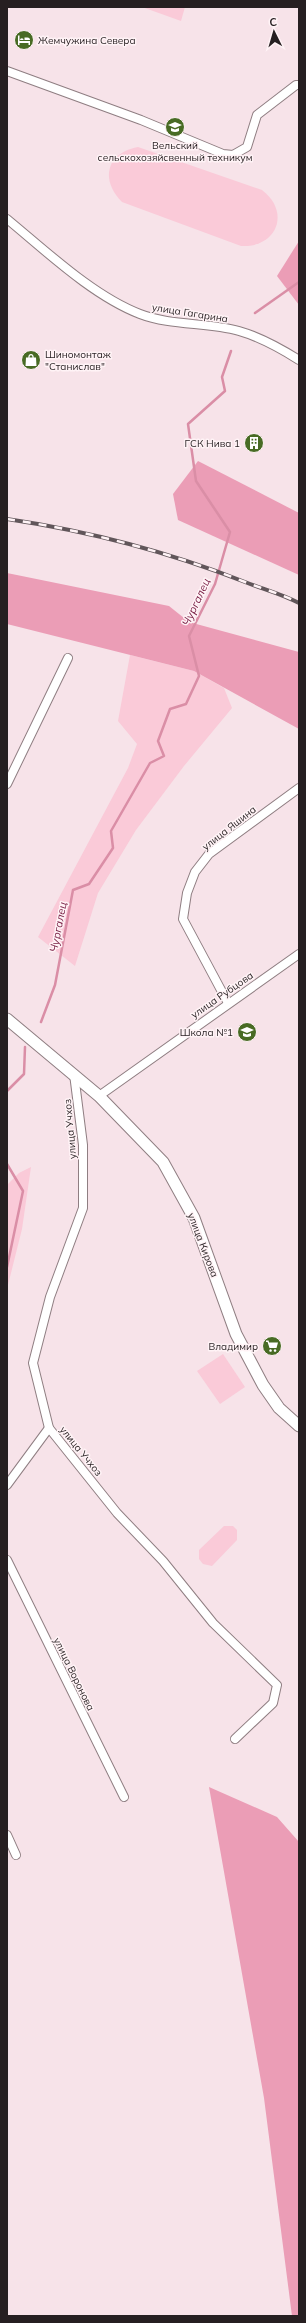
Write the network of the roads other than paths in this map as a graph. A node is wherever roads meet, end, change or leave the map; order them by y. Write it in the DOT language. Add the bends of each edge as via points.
graph roads {
  1 [pos="7,71"];
  2 [pos="299,85"];
  3 [pos="7,219"];
  4 [pos="299,360"];
  5 [pos="68,658"];
  6 [pos="7,784"];
  7 [pos="299,788"];
  8 [pos="299,954"];
  9 [pos="228,1003"];
  10 [pos="7,1019"];
  11 [pos="74,1074"];
  12 [pos="99,1096"];
  13 [pos="299,1426"];
  14 [pos="50,1428"];
  15 [pos="7,1485"];
  16 [pos="7,1560"];
  17 [pos="235,1739"];
  18 [pos="124,1797"];
  19 [pos="7,1835"];
  20 [pos="16,1854"];
  1 -- 2 [label="street" via="141,120 223,154 234,155 247,146 257,115"];
  3 -- 4 [label="street, улица Гагарина" via="93,290 140,314 239,331 275,345"];
  5 -- 6 [label="street"];
  7 -- 9 [label="street, улица Яшина" via="210,854 195,872 187,893 183,919"];
  8 -- 9 [label="street, улица Рубцова"];
  9 -- 12 [label="street, улица Рубцова"];
  10 -- 11 [label="main road, улица Кирова"];
  11 -- 12 [label="main road, улица Кирова"];
  11 -- 14 [label="street, улица Учхоз" via="83,1145 83,1208 50,1297 33,1363"];
  12 -- 13 [label="main road, улица Кирова" via="163,1162 194,1218 240,1340 263,1385 279,1408"];
  14 -- 15 [label="street"];
  14 -- 17 [label="street, улица Учхоз" via="117,1513 163,1561 213,1623 277,1684 273,1703"];
  16 -- 18 [label="street, улица Воронова"];
  19 -- 20 [label="street"];
}
